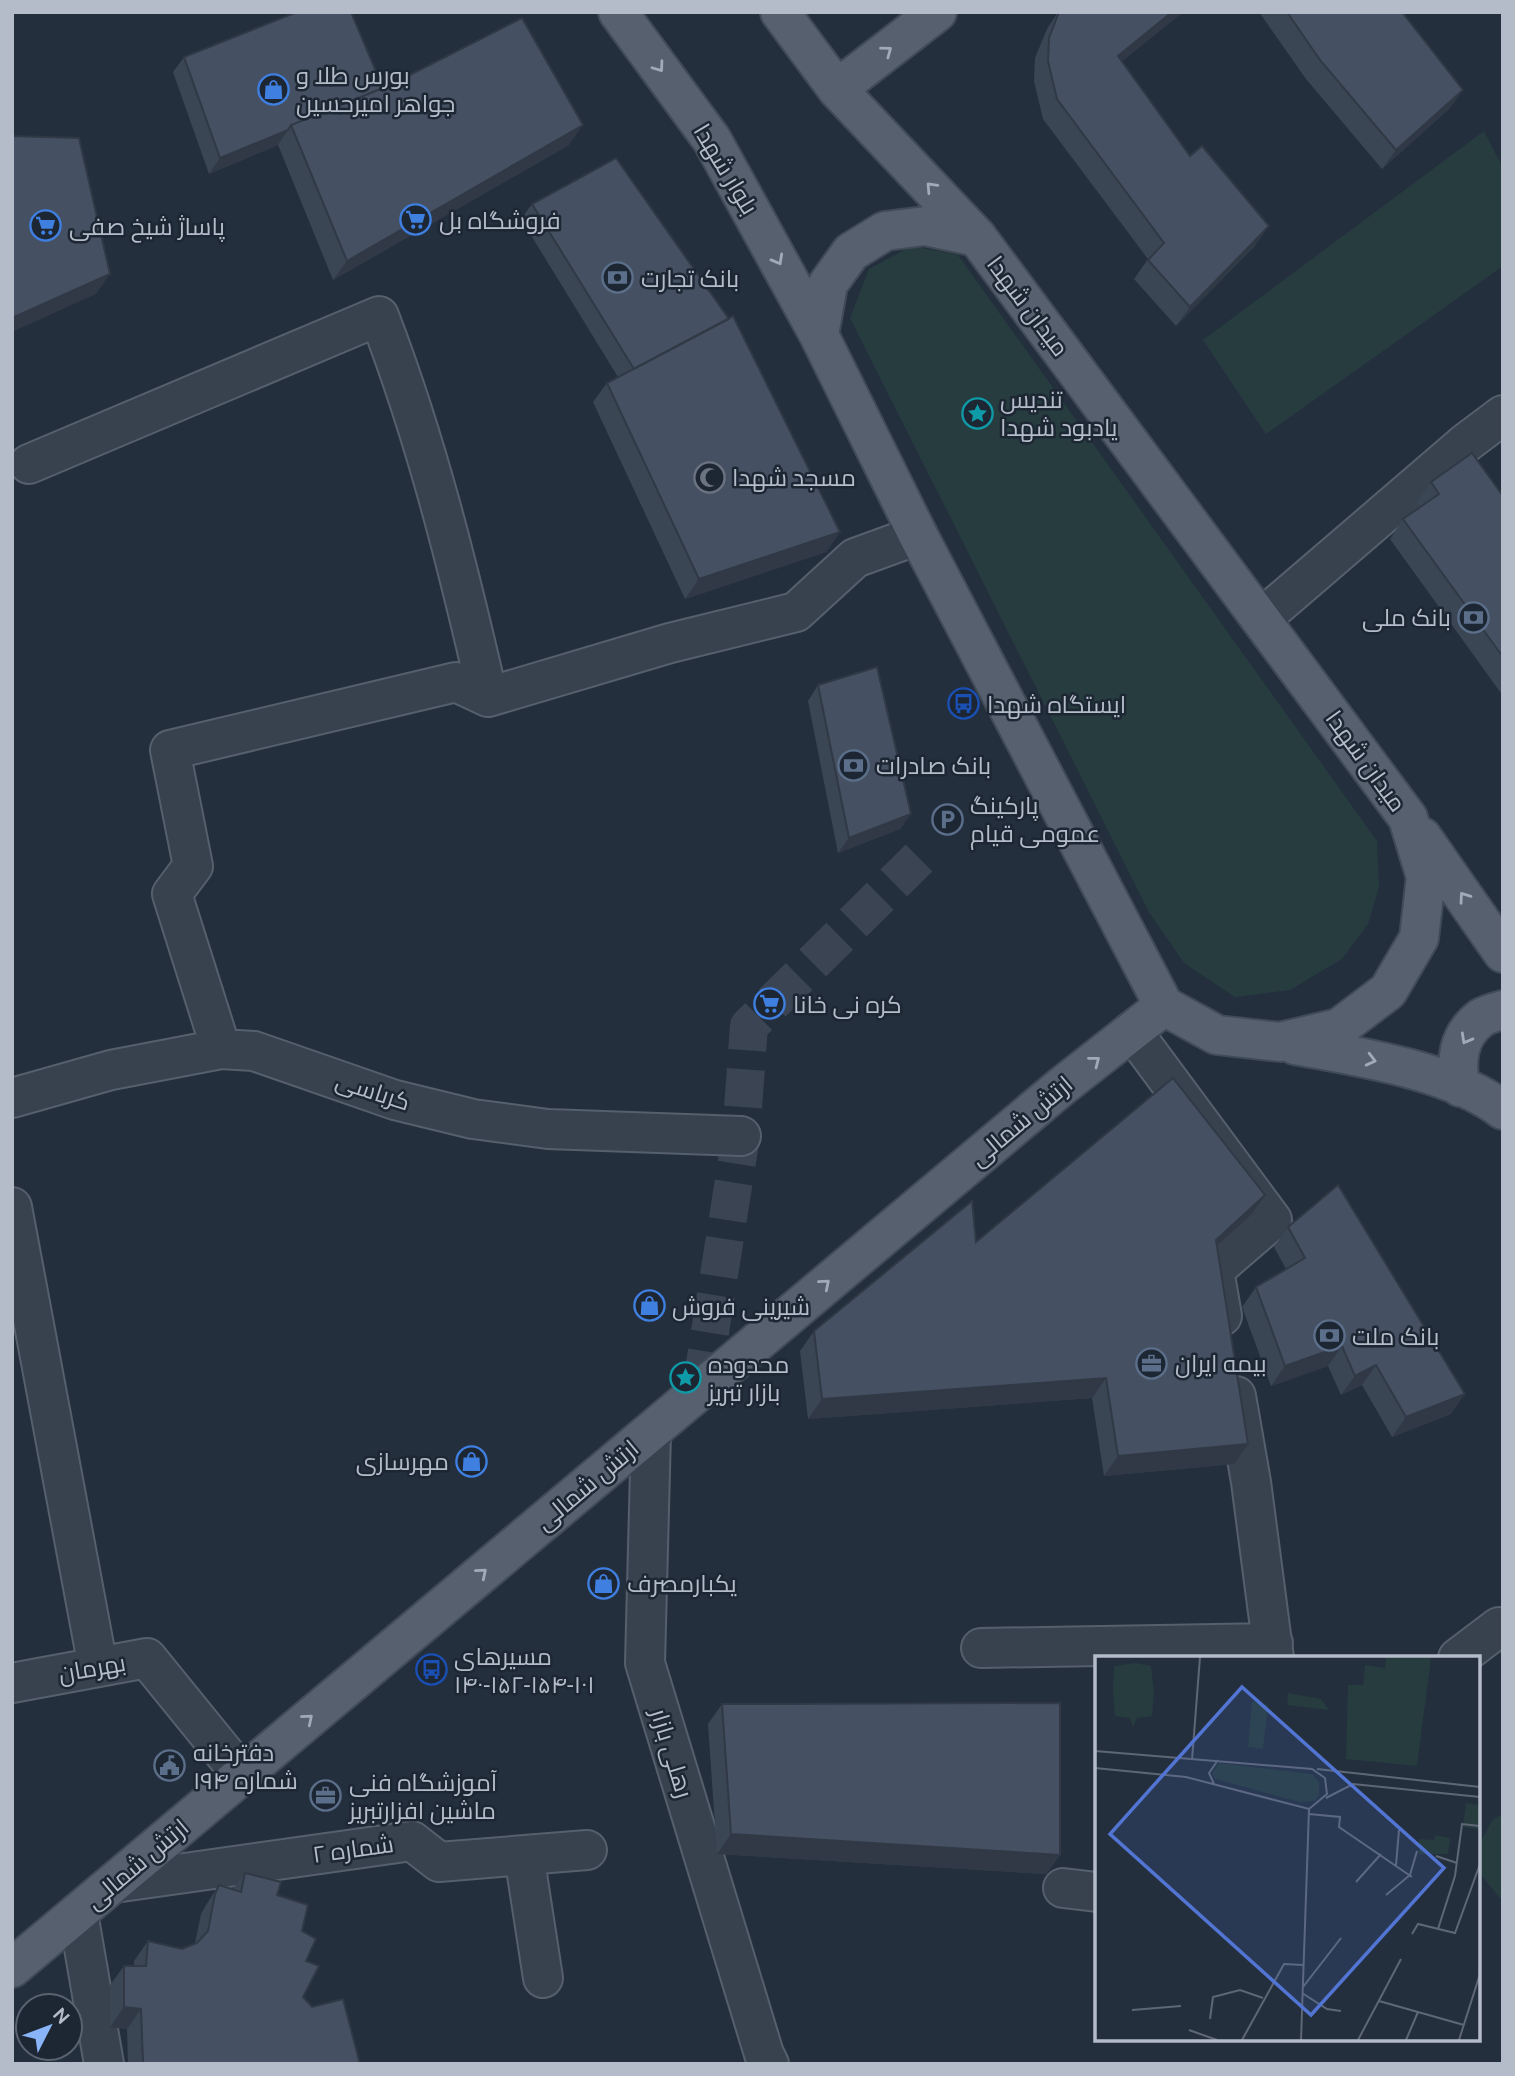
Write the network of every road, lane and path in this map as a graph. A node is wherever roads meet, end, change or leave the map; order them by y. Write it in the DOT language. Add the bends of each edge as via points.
graph roads {
  1 [pos="618,12"];
  2 [pos="780,12"];
  3 [pos="937,12"];
  4 [pos="837,89"];
  5 [pos="978,237"];
  6 [pos="819,335"];
  7 [pos="1503,415"];
  8 [pos="29,464"];
  9 [pos="918,535"];
  10 [pos="1261,619"];
  11 [pos="488,697"];
  12 [pos="1408,818"];
  13 [pos="1503,953"];
  14 [pos="1164,1006"];
  15 [pos="1503,1010"];
  16 [pos="1132,1031"];
  17 [pos="1280,1042"];
  18 [pos="221,1049"];
  19 [pos="1460,1087"];
  20 [pos="12,1098"];
  21 [pos="1503,1110"];
  22 [pos="741,1136"];
  23 [pos="12,1207"];
  24 [pos="651,1432"];
  25 [pos="1499,1627"];
  26 [pos="981,1648"];
  27 [pos="1274,1651"];
  28 [pos="1461,1656"];
  29 [pos="98,1667"];
  30 [pos="12,1683"];
  31 [pos="242,1776"];
  32 [pos="587,1850"];
  33 [pos="524,1856"];
  34 [pos="114,1883"];
  35 [pos="78,1913"];
  36 [pos="12,1968"];
  37 [pos="543,1978"];
  38 [pos="104,2064"];
  39 [pos="769,2064"];
  1 -- 6 [label="main road, بلوار شهدا, one-way" via="712,140"];
  2 -- 4 [label="main road"];
  4 -- 3 [label="main road, one-way"];
  5 -- 4 [label="main road, one-way"];
  5 -- 6 [label="main road, میدان شهدا" via="925,226 885,232 850,252 828,284"];
  5 -- 10 [label="main road, میدان شهدا"];
  6 -- 9 [label="main road"];
  7 -- 10 [label="street"];
  8 -- 11 [label="street" via="379,316 450,537"];
  9 -- 11 [label="street" via="855,558 796,612 670,643"];
  9 -- 14 [label="main road"];
  10 -- 12 [label="main road, میدان شهدا"];
  11 -- 18 [label="street" via="456,682 170,750 194,866 172,894"];
  13 -- 12 [label="main road, one-way"];
  12 -- 17 [label="main road, میدان شهدا" via="1426,877 1419,938 1388,991 1339,1028"];
  14 -- 16 [label="main road, ارتش شمالی"];
  14 -- 17 [label="main road, میدان شهدا" via="1217,1035"];
  15 -- 19 [label="main road, one-way" via="1481,1018 1464,1037 1456,1062"];
  24 -- 16 [label="main road, ارتش شمالی, one-way"];
  16 -- 27 [label="street" via="1272,1220 1214,1270 1251,1482"];
  17 -- 19 [label="main road, one-way" via="1367,1058"];
  18 -- 20 [label="street, کرباسی" via="111,1070"];
  18 -- 22 [label="street, کرباسی" via="254,1051 396,1100 473,1119 548,1129"];
  19 -- 21 [label="main road"];
  23 -- 29 [label="street"];
  31 -- 24 [label="main road, ارتش شمالی, one-way"];
  24 -- 39 [label="street, رهلی بازار" via="645,1663"];
  25 -- 28 [label="street"];
  26 -- 27 [label="street"];
  29 -- 30 [label="street, بهرمان"];
  29 -- 31 [label="street, بهرمان" via="148,1658"];
  31 -- 34 [label="main road, ارتش شمالی"];
  32 -- 33 [label="street, شماره ۲"];
  33 -- 34 [label="street, شماره ۲" via="439,1862 412,1841"];
  33 -- 37 [label="street"];
  34 -- 35 [label="main road, ارتش شمالی"];
  35 -- 36 [label="main road, ارتش شمالی"];
  35 -- 38 [label="street"];
}
